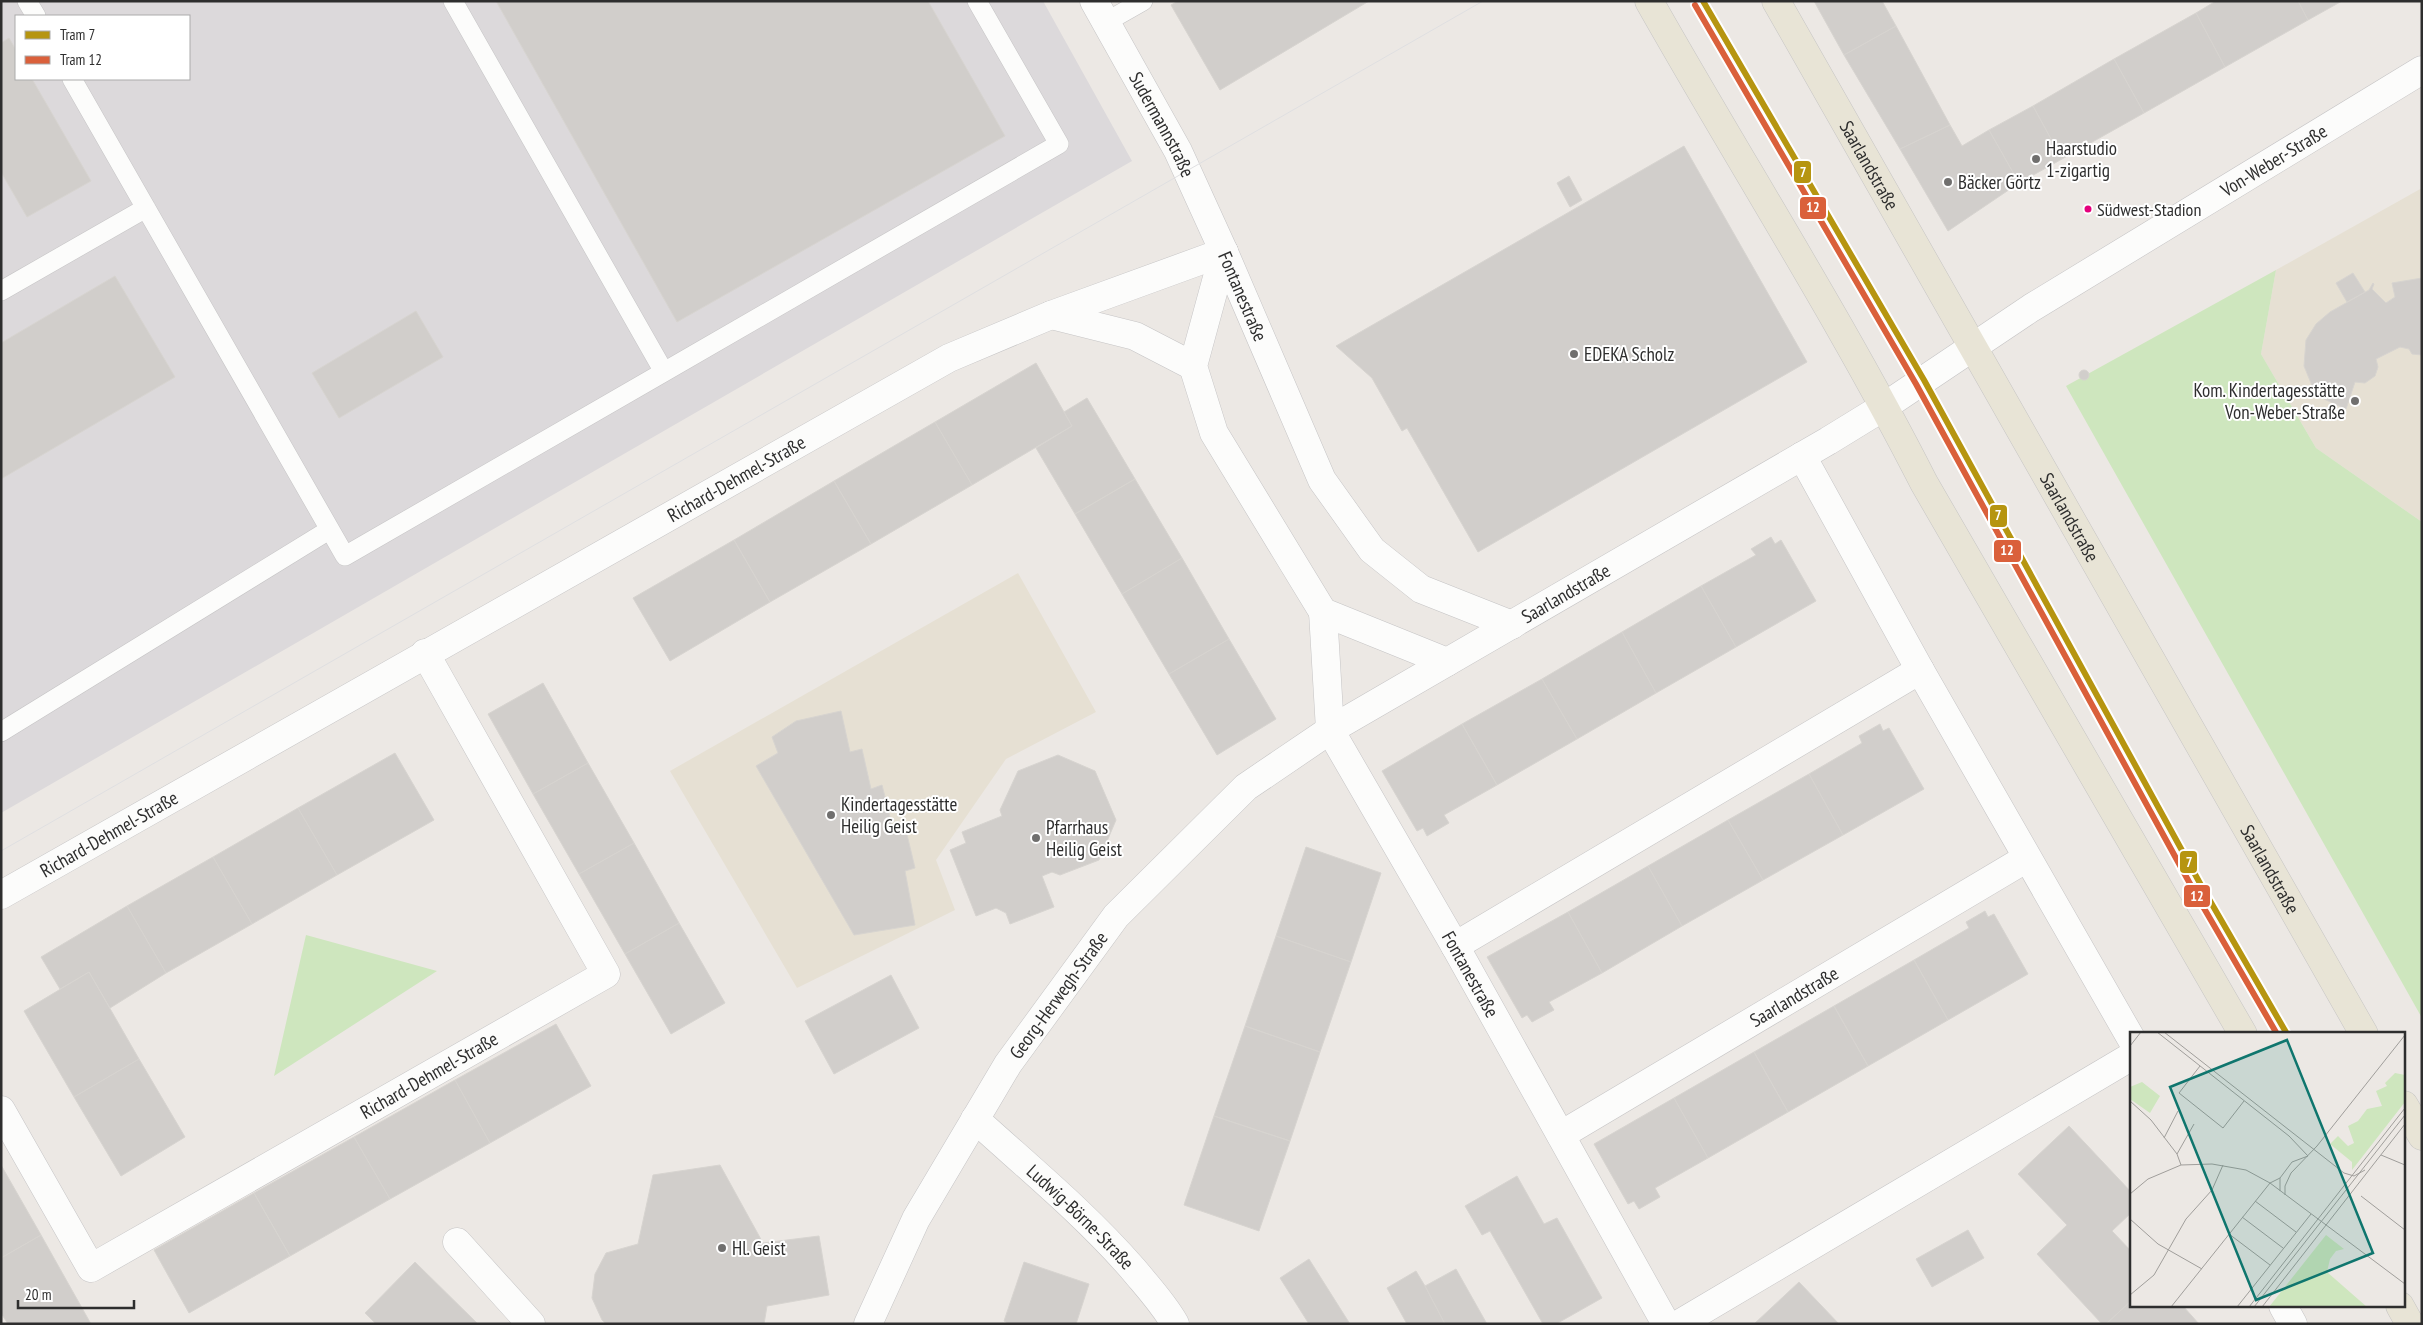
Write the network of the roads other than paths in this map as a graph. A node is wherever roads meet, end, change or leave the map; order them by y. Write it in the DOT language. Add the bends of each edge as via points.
graph roads {
  1 [pos="28,1"];
  2 [pos="453,1"];
  3 [pos="977,1"];
  4 [pos="1143,1"];
  5 [pos="1649,1"];
  6 [pos="1776,1"];
  7 [pos="1100,12"];
  8 [pos="35,15"];
  9 [pos="2422,70"];
  10 [pos="73,80"];
  11 [pos="146,208"];
  12 [pos="1224,252"];
  13 [pos="1,291"];
  14 [pos="1052,315"];
  15 [pos="1973,348"];
  16 [pos="1193,366"];
  17 [pos="664,372"];
  18 [pos="1885,406"];
  19 [pos="1802,456"];
  20 [pos="330,530"];
  21 [pos="1323,612"];
  22 [pos="1512,625"];
  23 [pos="425,653"];
  24 [pos="1447,662"];
  25 [pos="1920,670"];
  26 [pos="1330,730"];
  27 [pos="1,732"];
  28 [pos="2027,858"];
  29 [pos="1,895"];
  30 [pos="1455,946"];
  31 [pos="2242,1032"];
  32 [pos="2363,1032"];
  33 [pos="2130,1037"];
  34 [pos="2130,1057"];
  35 [pos="2406,1108"];
  36 [pos="1,1110"];
  37 [pos="974,1119"];
  38 [pos="1561,1135"];
  39 [pos="2422,1136"];
  40 [pos="457,1242"];
  41 [pos="2285,1308"];
  42 [pos="2401,1308"];
  43 [pos="532,1324"];
  44 [pos="868,1324"];
  45 [pos="1175,1324"];
  46 [pos="1666,1324"];
  47 [pos="1679,1324"];
  48 [pos="2294,1324"];
  49 [pos="2410,1324"];
  1 -- 8 [label="lane"];
  2 -- 17 [label="lane"];
  3 -- 17 [label="lane" via="1059,144"];
  4 -- 7 [label="lane"];
  5 -- 18 [label="main road"];
  6 -- 15 [label="main road, Saarlandstraße"];
  7 -- 12 [label="street, Sudermannstraße" via="1170,135"];
  9 -- 15 [label="street, Von-Weber-Straße" via="2064,287"];
  10 -- 11 [label="lane"];
  11 -- 13 [label="lane"];
  11 -- 20 [label="lane"];
  12 -- 14 [label="street, Richard-Dehmel-Straße"];
  12 -- 16 [label="street, Fontanestraße"];
  12 -- 22 [label="street, Fontanestraße" via="1322,480 1372,550 1421,589"];
  14 -- 16 [label="street" via="1135,336"];
  14 -- 23 [label="street, Richard-Dehmel-Straße" via="949,358"];
  15 -- 18 [label="street, Von-Weber-Straße"];
  15 -- 32 [label="main road, Saarlandstraße"];
  16 -- 21 [label="street, Fontanestraße" via="1214,433"];
  17 -- 20 [label="lane" via="345,556"];
  18 -- 19 [label="street, Saarlandstraße"];
  18 -- 31 [label="main road" via="1924,483"];
  19 -- 22 [label="street, Saarlandstraße"];
  19 -- 25 [label="street"];
  20 -- 27 [label="lane"];
  21 -- 24 [label="street"];
  21 -- 26 [label="street, Fontanestraße"];
  22 -- 24 [label="street, Saarlandstraße"];
  23 -- 29 [label="street, Richard-Dehmel-Straße"];
  23 -- 36 [label="street, Richard-Dehmel-Straße" via="606,974 90,1268"];
  24 -- 26 [label="street, Saarlandstraße"];
  25 -- 28 [label="street"];
  25 -- 30 [label="street"];
  26 -- 30 [label="street, Fontanestraße"];
  26 -- 37 [label="street, Georg-Herwegh-Straße" via="1246,787 1116,916 1008,1064"];
  28 -- 33 [label="street"];
  28 -- 38 [label="street, Saarlandstraße"];
  30 -- 38 [label="street, Fontanestraße"];
  34 -- 47 [label="street"];
  35 -- 39 [label="main road"];
  37 -- 44 [label="street, Georg-Herwegh-Straße" via="916,1219"];
  37 -- 45 [label="street, Ludwig-Börne-Straße" via="1070,1203 1114,1247"];
  38 -- 46 [label="street, Fontanestraße"];
  40 -- 43 [label="street"];
  41 -- 48 [label="street"];
  42 -- 49 [label="main road"];
}
